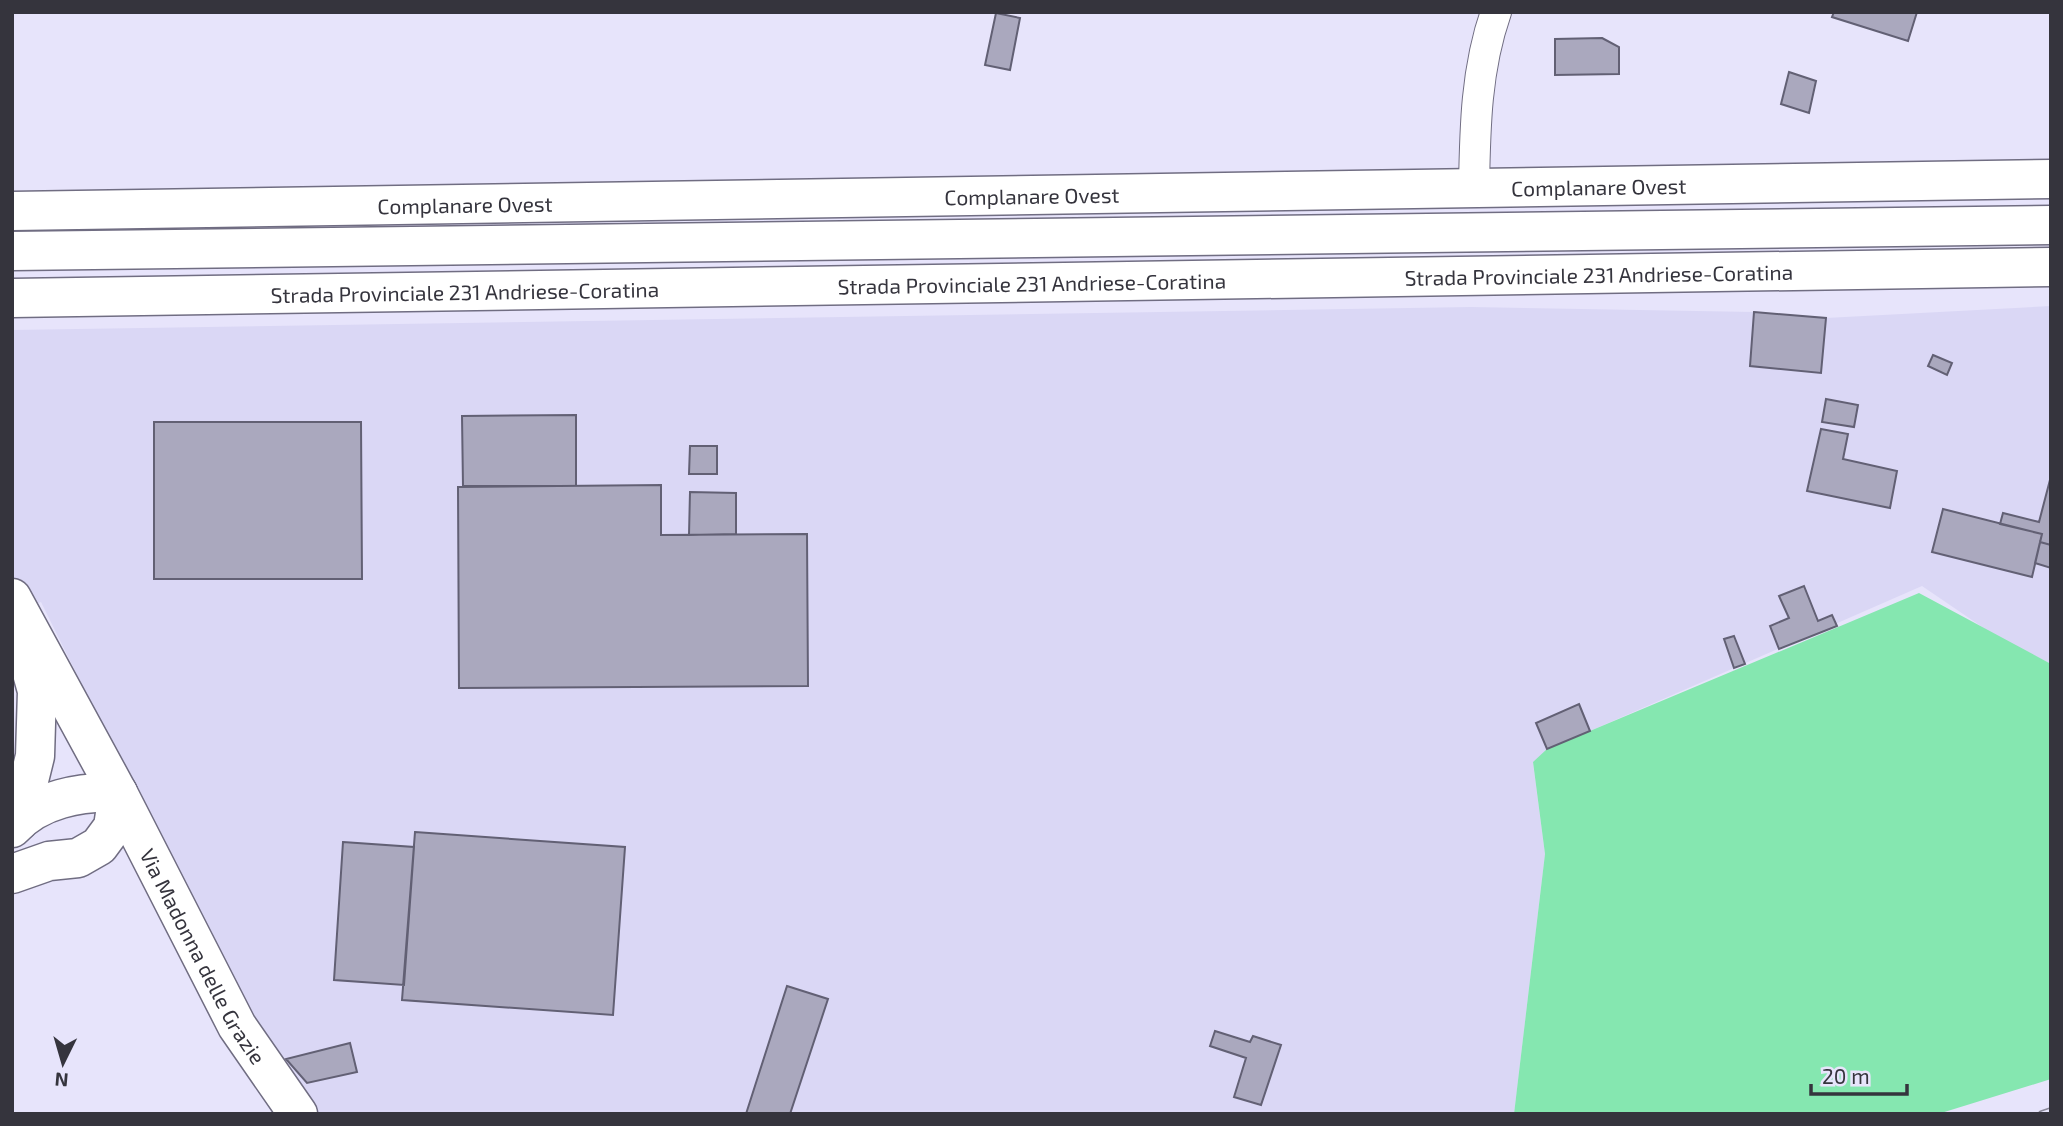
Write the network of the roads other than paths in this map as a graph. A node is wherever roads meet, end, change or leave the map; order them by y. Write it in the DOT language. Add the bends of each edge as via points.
graph roads {
  1 [pos="1496,12"];
  2 [pos="2051,179"];
  3 [pos="1474,187"];
  4 [pos="12,211"];
  5 [pos="2051,225"];
  6 [pos="12,251"];
  7 [pos="2051,267"];
  8 [pos="12,298"];
  9 [pos="12,598"];
  10 [pos="118,793"];
  11 [pos="16,825"];
  12 [pos="12,874"];
  13 [pos="298,1114"];
  1 -- 3 [label="street" via="1475,111"];
  2 -- 3 [label="main road, Complanare Ovest"];
  3 -- 4 [label="main road, Complanare Ovest"];
  5 -- 6 [label="main road, Strada Provinciale 231 Andriese-Coratina"];
  7 -- 8 [label="main road, Strada Provinciale 231 Andriese-Coratina"];
  9 -- 10 [label="main road, Via Madonna delle Grazie"];
  9 -- 11 [label="main road" via="37,691 35,756"];
  10 -- 11 [label="main road" via="90,792 55,800"];
  10 -- 12 [label="main road" via="113,827 99,845 78,858 48,861"];
  10 -- 13 [label="main road, Via Madonna delle Grazie" via="237,1026"];
}
